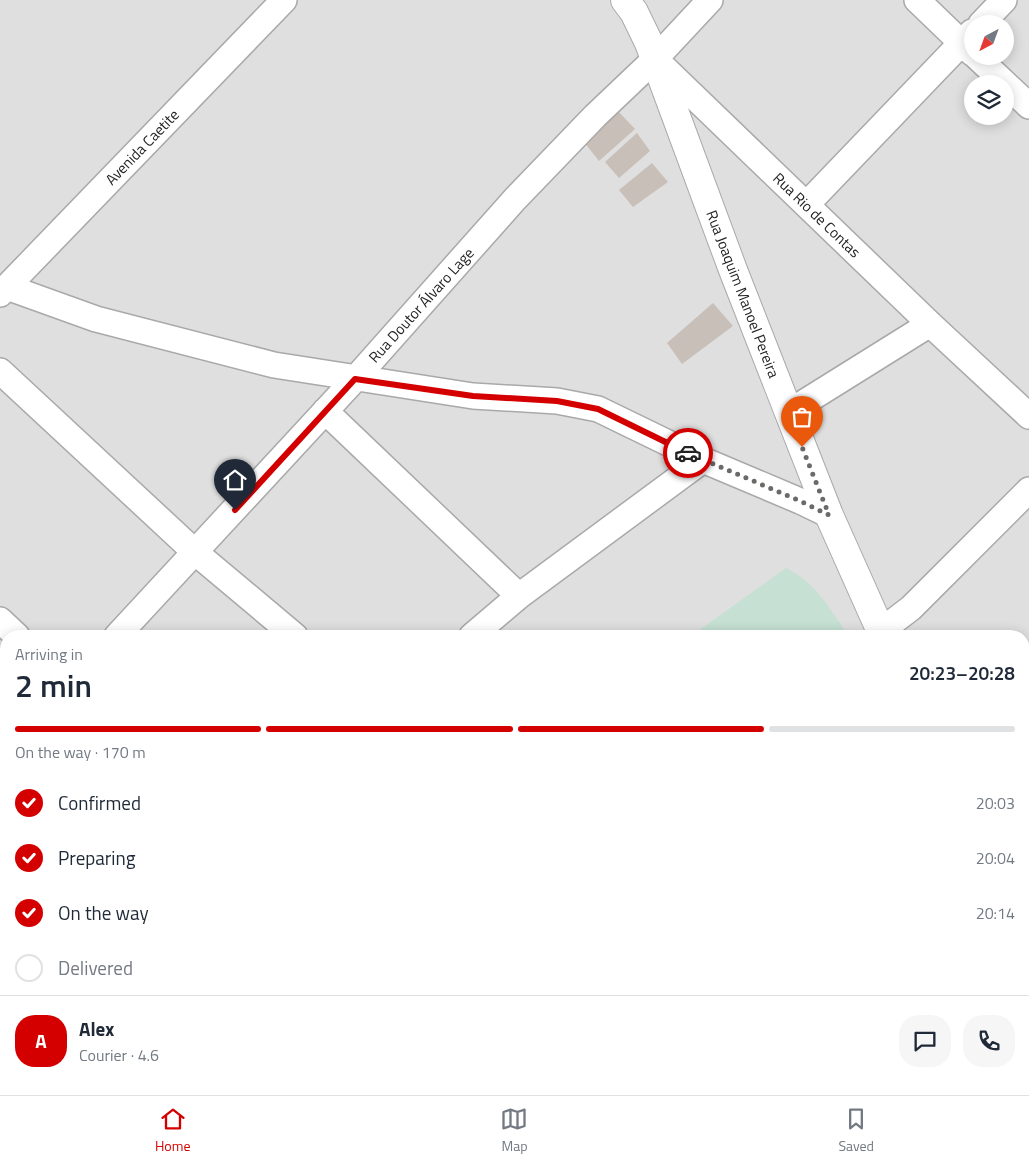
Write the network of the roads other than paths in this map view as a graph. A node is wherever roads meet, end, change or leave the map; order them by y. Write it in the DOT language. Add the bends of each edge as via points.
graph roads {
  1 [pos="284,0"];
  2 [pos="625,0"];
  3 [pos="710,0"];
  4 [pos="917,0"];
  5 [pos="1004,0"];
  6 [pos="990,15"];
  7 [pos="964,40"];
  8 [pos="964,53"];
  9 [pos="655,59"];
  10 [pos="989,65"];
  11 [pos="1029,106"];
  12 [pos="807,204"];
  13 [pos="3,290"];
  14 [pos="930,324"];
  15 [pos="0,371"];
  16 [pos="355,379"];
  17 [pos="325,411"];
  18 [pos="789,412"];
  19 [pos="1029,416"];
  20 [pos="702,460"];
  21 [pos="1029,490"];
  22 [pos="829,515"];
  23 [pos="196,553"];
  24 [pos="519,596"];
  25 [pos="0,620"];
  26 [pos="11,630"];
  27 [pos="123,630"];
  28 [pos="288,630"];
  29 [pos="479,630"];
  30 [pos="880,630"];
  31 [pos="887,630"];
  1 -- 13 [label="street, Avenida Caetite"];
  2 -- 9 [label="street, Rua Rio de Contas" via="634,12"];
  3 -- 9 [label="street, Rua Doutor Álvaro Lage"];
  4 -- 7 [label="street"];
  5 -- 6 [label="street"];
  8 -- 12 [label="street"];
  9 -- 12 [label="street, Rua Rio de Contas"];
  9 -- 16 [label="street, Rua Doutor Álvaro Lage" via="516,199"];
  9 -- 18 [label="street, Rua Joaquim Manoel Pereira"];
  10 -- 11 [label="street"];
  12 -- 14 [label="street, Rua Rio de Contas"];
  13 -- 16 [label="street" via="274,365"];
  14 -- 18 [label="street"];
  14 -- 19 [label="street, Rua Rio de Contas"];
  15 -- 23 [label="street"];
  16 -- 17 [label="street, Rua Doutor Álvaro Lage"];
  16 -- 20 [label="street" via="473,396 557,401 598,409"];
  17 -- 23 [label="street, Rua Doutor Álvaro Lage"];
  17 -- 24 [label="street"];
  18 -- 22 [label="street, Rua Joaquim Manoel Pereira"];
  20 -- 22 [label="street"];
  20 -- 24 [label="street"];
  21 -- 31 [label="street"];
  22 -- 30 [label="street, Rua Joaquim Manoel Pereira"];
  23 -- 27 [label="street, Rua Doutor Álvaro Lage"];
  23 -- 28 [label="street"];
  24 -- 29 [label="street"];
  25 -- 26 [label="street"];
}
